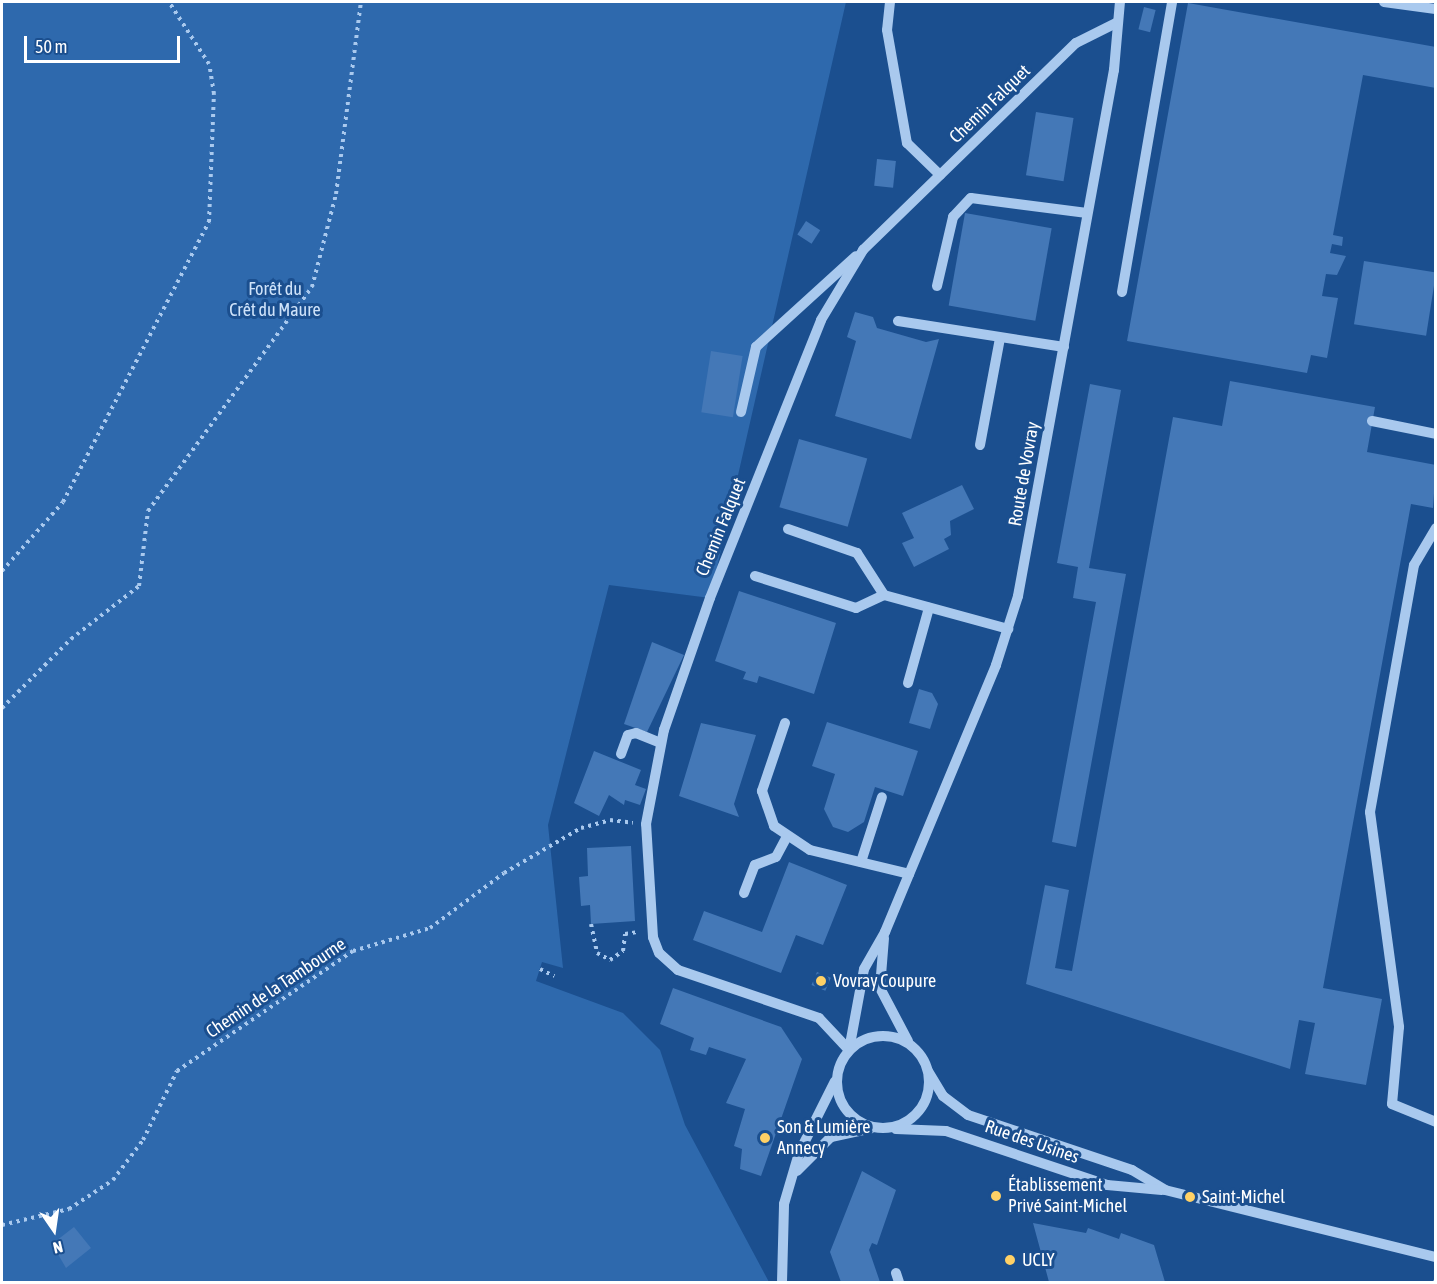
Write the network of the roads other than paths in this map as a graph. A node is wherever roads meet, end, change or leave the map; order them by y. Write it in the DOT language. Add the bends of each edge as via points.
graph roads {
  1 [pos="890,2"];
  2 [pos="1120,2"];
  3 [pos="1172,2"];
  4 [pos="1384,2"];
  5 [pos="1436,9"];
  6 [pos="1118,22"];
  7 [pos="940,176"];
  8 [pos="1087,213"];
  9 [pos="863,250"];
  10 [pos="937,286"];
  11 [pos="1122,292"];
  12 [pos="898,321"];
  13 [pos="1000,338"];
  14 [pos="1064,347"];
  15 [pos="741,412"];
  16 [pos="1372,421"];
  17 [pos="1436,434"];
  18 [pos="980,445"];
  19 [pos="1436,528"];
  20 [pos="788,530"];
  21 [pos="755,576"];
  22 [pos="884,595"];
  23 [pos="929,608"];
  24 [pos="1008,629"];
  25 [pos="908,683"];
  26 [pos="785,723"];
  27 [pos="662,743"];
  28 [pos="621,754"];
  29 [pos="882,798"];
  30 [pos="786,836"];
  31 [pos="861,862"];
  32 [pos="909,874"];
  33 [pos="744,892"];
  34 [pos="885,932"];
  35 [pos="914,1047"];
  36 [pos="849,1050"];
  37 [pos="928,1071"];
  38 [pos="836,1080"];
  39 [pos="1436,1122"];
  40 [pos="882,1129"];
  41 [pos="793,1176"];
  42 [pos="1165,1190"];
  43 [pos="1436,1257"];
  44 [pos="782,1282"];
  1 -- 7 [label="street" via="887,30 907,143"];
  2 -- 6 [label="street, Route de Vovray"];
  3 -- 11 [label="street"];
  4 -- 5 [label="street"];
  6 -- 7 [label="street, Chemin Falquet" via="1076,43"];
  6 -- 8 [label="street, Route de Vovray"];
  7 -- 9 [label="street, Chemin Falquet"];
  8 -- 10 [label="street" via="971,198 953,217"];
  8 -- 14 [label="street, Route de Vovray"];
  9 -- 15 [label="street" via="756,346"];
  9 -- 27 [label="street, Chemin Falquet" via="821,320 710,598"];
  12 -- 13 [label="street"];
  13 -- 14 [label="street"];
  13 -- 18 [label="street"];
  14 -- 24 [label="street, Route de Vovray"];
  16 -- 17 [label="street"];
  19 -- 39 [label="street" via="1414,565 1370,812 1399,1028 1392,1104"];
  20 -- 22 [label="street" via="856,553"];
  21 -- 22 [label="street" via="856,609"];
  22 -- 23 [label="street"];
  23 -- 24 [label="street"];
  23 -- 25 [label="street"];
  24 -- 32 [label="street, Route de Vovray"];
  26 -- 30 [label="street" via="762,803"];
  27 -- 28 [label="street" via="636,733 628,735"];
  27 -- 36 [label="street, Chemin Falquet" via="646,824 653,937 662,958 678,970 819,1018"];
  29 -- 31 [label="street"];
  30 -- 31 [label="street" via="810,850"];
  30 -- 33 [label="street" via="776,857 755,865"];
  31 -- 32 [label="street"];
  32 -- 34 [label="street, Route de Vovray"];
  34 -- 35 [label="street, Route de Vovray" via="882,995"];
  34 -- 36 [label="street, Route de Vovray" via="864,969"];
  35 -- 36 [label="street" via="880,1035"];
  35 -- 37 [label="street"];
  36 -- 38 [label="street"];
  37 -- 40 [label="street" via="929,1085 919,1111"];
  37 -- 42 [label="street, Rue des Usines" via="943,1096 968,1115 1132,1170"];
  38 -- 40 [label="street" via="851,1117"];
  38 -- 41 [label="street"];
  40 -- 41 [label="street" via="831,1137"];
  40 -- 42 [label="street, Rue des Usines" via="945,1131 1107,1185"];
  41 -- 44 [label="street" via="780,1228"];
  42 -- 43 [label="street, Rue des Usines"];
}
